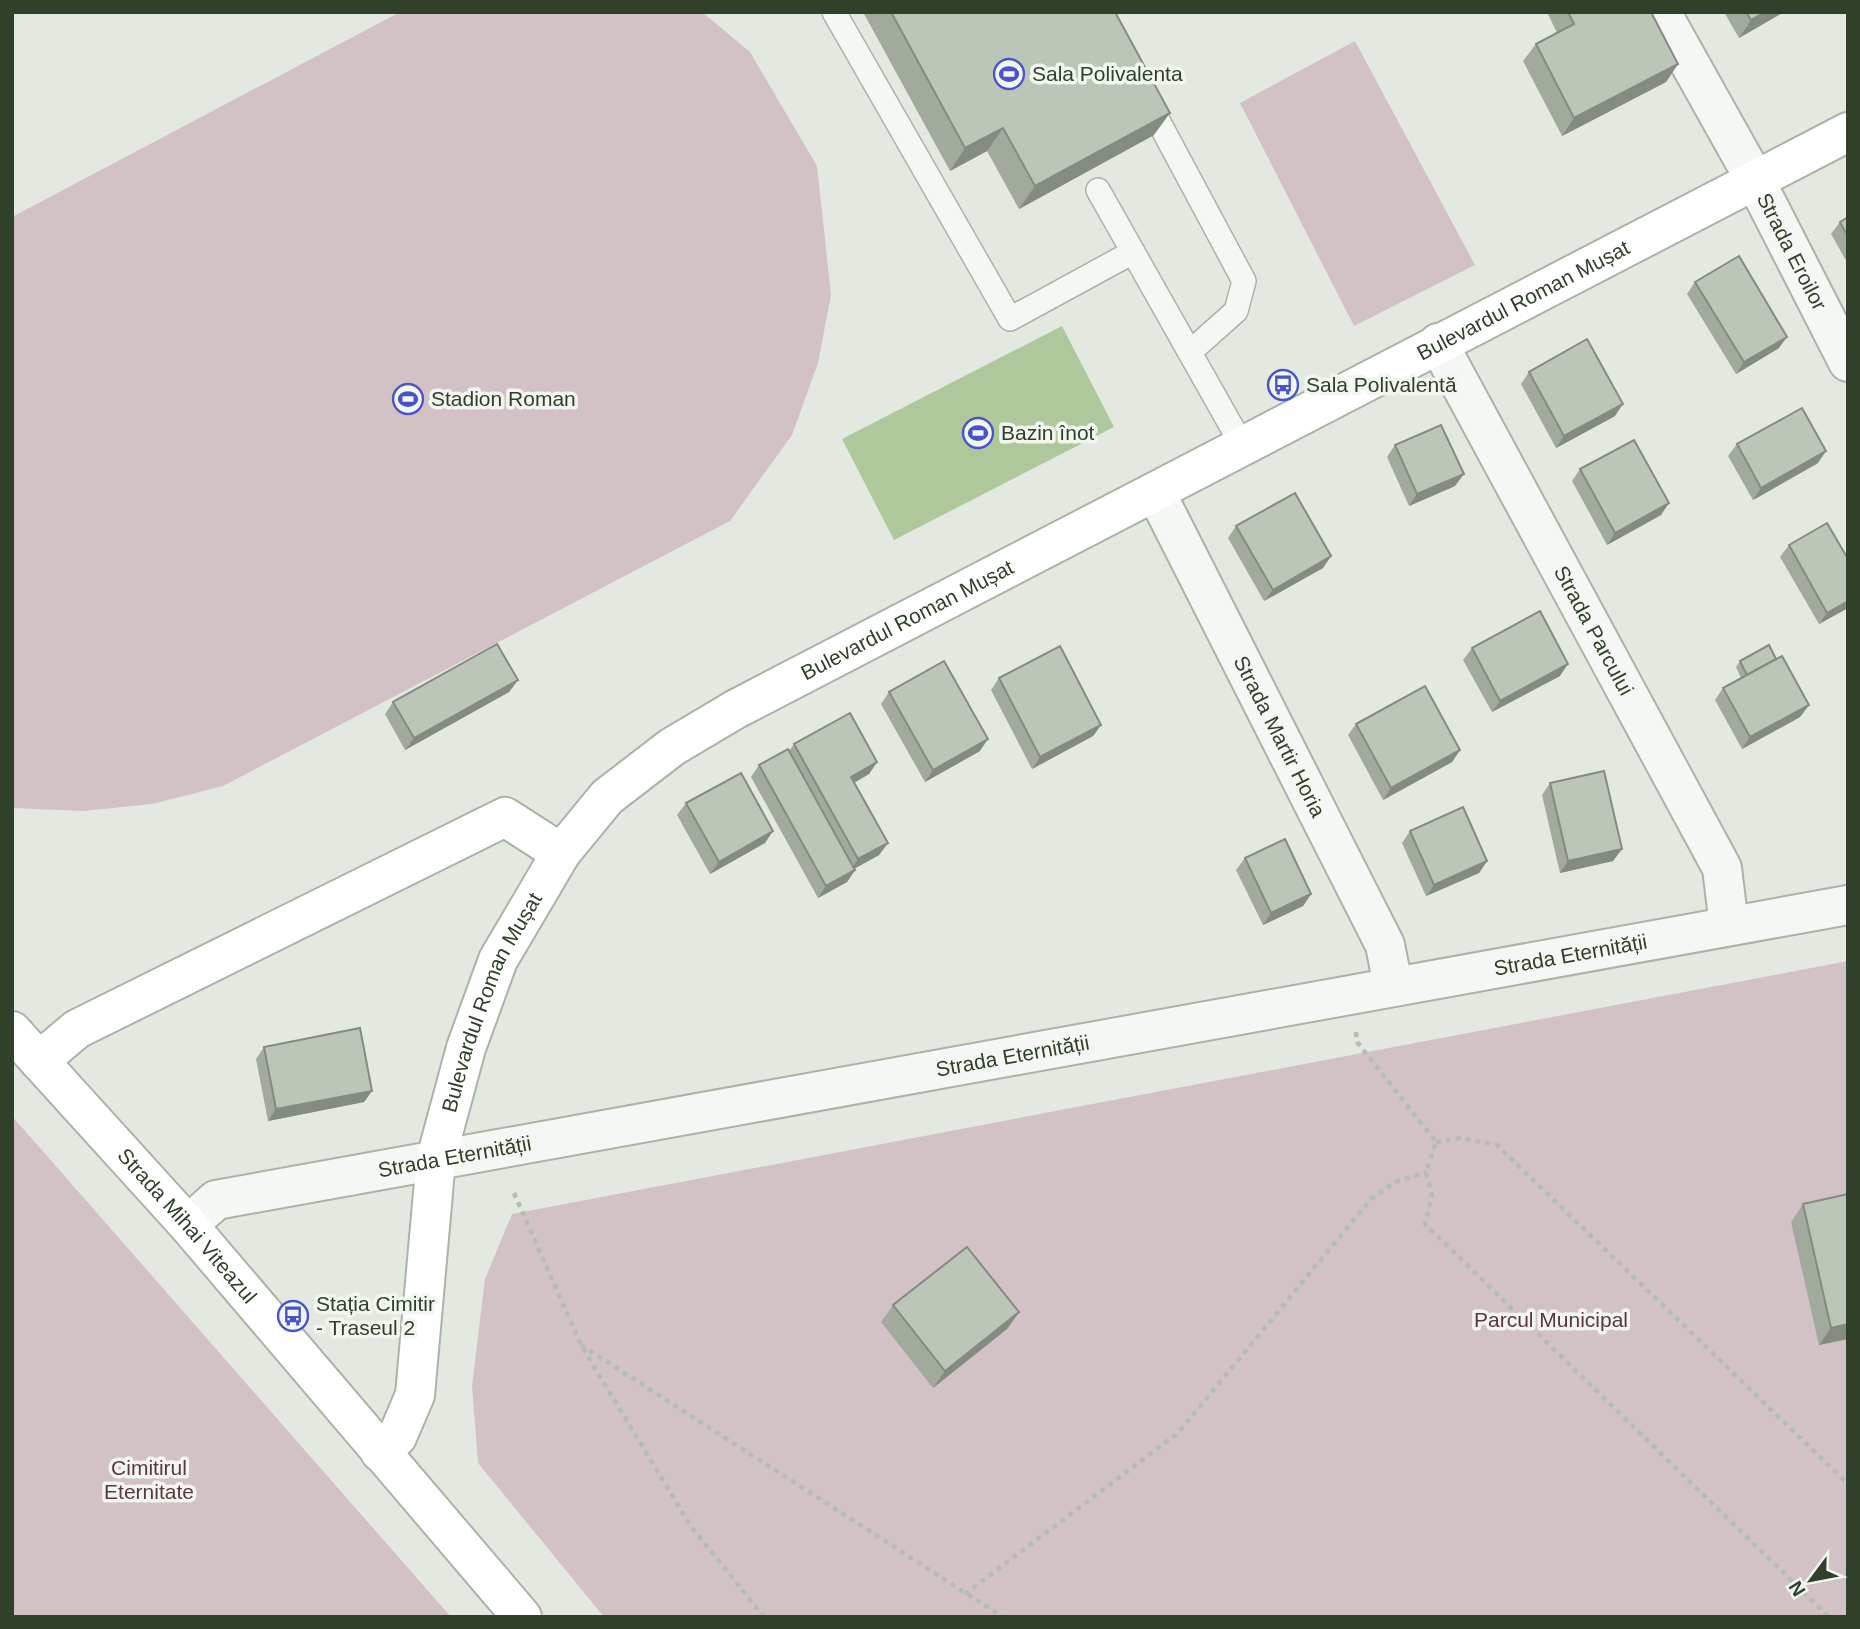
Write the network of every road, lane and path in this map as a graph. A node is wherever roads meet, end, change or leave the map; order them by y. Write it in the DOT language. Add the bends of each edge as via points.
graph roads {
  1 [pos="834,12"];
  2 [pos="1661,12"];
  3 [pos="1139,86"];
  4 [pos="1848,132"];
  5 [pos="1755,180"];
  6 [pos="1098,190"];
  7 [pos="1133,252"];
  8 [pos="1438,343"];
  9 [pos="1190,352"];
  10 [pos="1848,362"];
  11 [pos="1242,445"];
  12 [pos="1156,493"];
  13 [pos="561,853"];
  14 [pos="1848,905"];
  15 [pos="1729,926"];
  16 [pos="1393,985"];
  17 [pos="1353,994"];
  18 [pos="12,1031"];
  19 [pos="40,1061"];
  20 [pos="1436,1142"];
  21 [pos="436,1159"];
  22 [pos="1426,1172"];
  23 [pos="514,1193"];
  24 [pos="188,1225"];
  25 [pos="581,1346"];
  26 [pos="380,1451"];
  27 [pos="1848,1484"];
  28 [pos="965,1594"];
  29 [pos="522,1617"];
  30 [pos="764,1617"];
  31 [pos="1003,1617"];
  32 [pos="1829,1617"];
  1 -- 7 [label="lane" via="1010,319"];
  2 -- 5 [label="street, Strada Eroilor"];
  3 -- 9 [label="lane" via="1244,281 1236,311"];
  4 -- 5 [label="street, Bulevardul Roman Mușat"];
  5 -- 8 [label="street, Bulevardul Roman Mușat"];
  5 -- 10 [label="street, Strada Eroilor"];
  6 -- 7 [label="lane"];
  7 -- 9 [label="lane"];
  8 -- 11 [label="street, Bulevardul Roman Mușat"];
  8 -- 15 [label="street, Strada Parcului" via="1722,868"];
  9 -- 11 [label="lane"];
  11 -- 12 [label="street, Bulevardul Roman Mușat"];
  12 -- 13 [label="street, Bulevardul Roman Mușat" via="683,740 607,797"];
  12 -- 16 [label="street, Strada Martir Horia" via="1385,945"];
  13 -- 19 [label="street" via="505,817 77,1029"];
  13 -- 21 [label="street, Bulevardul Roman Mușat" via="498,960 466,1048"];
  14 -- 15 [label="street, Strada Eternității"];
  15 -- 16 [label="street, Strada Eternității"];
  16 -- 17 [label="street, Strada Eternității"];
  17 -- 20 [label="path" via="1357,1042"];
  17 -- 21 [label="street, Strada Eternității"];
  18 -- 19 [label="street, Strada Mihai Viteazul"];
  19 -- 24 [label="street, Strada Mihai Viteazul"];
  20 -- 22 [label="path"];
  20 -- 27 [label="path" via="1461,1138 1497,1145"];
  21 -- 24 [label="street, Strada Eternității" via="216,1200"];
  21 -- 26 [label="street, Bulevardul Roman Mușat" via="415,1395 397,1437"];
  22 -- 28 [label="path" via="1395,1182 1371,1199 1178,1433"];
  22 -- 32 [label="path" via="1432,1195 1425,1224"];
  23 -- 25 [label="path"];
  24 -- 26 [label="street, Strada Mihai Viteazul"];
  25 -- 28 [label="path"];
  25 -- 30 [label="path" via="691,1525"];
  26 -- 29 [label="street, Strada Mihai Viteazul"];
  28 -- 31 [label="path"];
}
